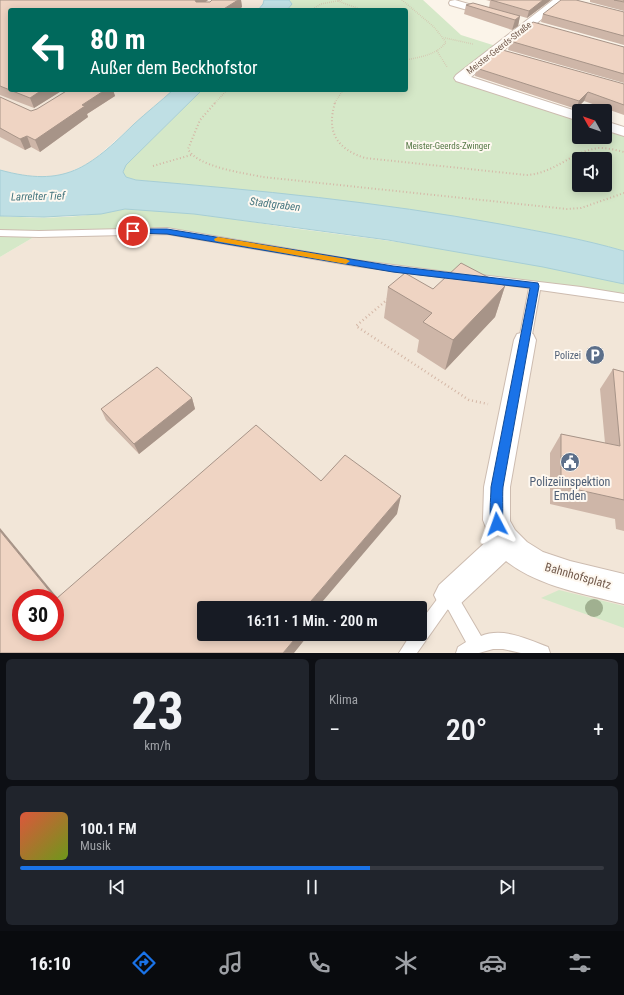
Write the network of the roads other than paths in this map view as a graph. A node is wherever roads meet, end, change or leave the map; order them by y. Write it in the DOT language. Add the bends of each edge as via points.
graph roads {
  1 [pos="560,0"];
  2 [pos="454,3"];
  3 [pos="502,16"];
  4 [pos="515,20"];
  5 [pos="529,24"];
  6 [pos="543,28"];
  7 [pos="495,51"];
  8 [pos="514,55"];
  9 [pos="572,114"];
  10 [pos="612,128"];
  11 [pos="624,132"];
  12 [pos="0,233"];
  13 [pos="535,286"];
  14 [pos="624,298"];
  15 [pos="525,340"];
  16 [pos="507,541"];
  17 [pos="624,589"];
  18 [pos="449,595"];
  19 [pos="470,649"];
  20 [pos="407,653"];
  21 [pos="542,653"];
  1 -- 5 [label="street, Meister-Geerds-Straße"];
  2 -- 3 [label="street"];
  4 -- 5 [label="street"];
  5 -- 6 [label="street"];
  5 -- 7 [label="street, Meister-Geerds-Straße"];
  7 -- 8 [label="street"];
  7 -- 9 [label="street, Meister-Geerds-Straße" via="461,78"];
  10 -- 11 [label="street"];
  12 -- 13 [label="lane" via="167,231 393,269"];
  13 -- 14 [label="lane"];
  13 -- 15 [label="lane"];
  15 -- 16 [label="street, Bahnhofsplatz" via="497,487 497,524"];
  16 -- 17 [label="street, Bahnhofsplatz" via="538,564 562,574"];
  16 -- 18 [label="street"];
  18 -- 19 [label="lane"];
  18 -- 20 [label="lane"];
  19 -- 21 [label="lane" via="495,640 515,643"];
}
